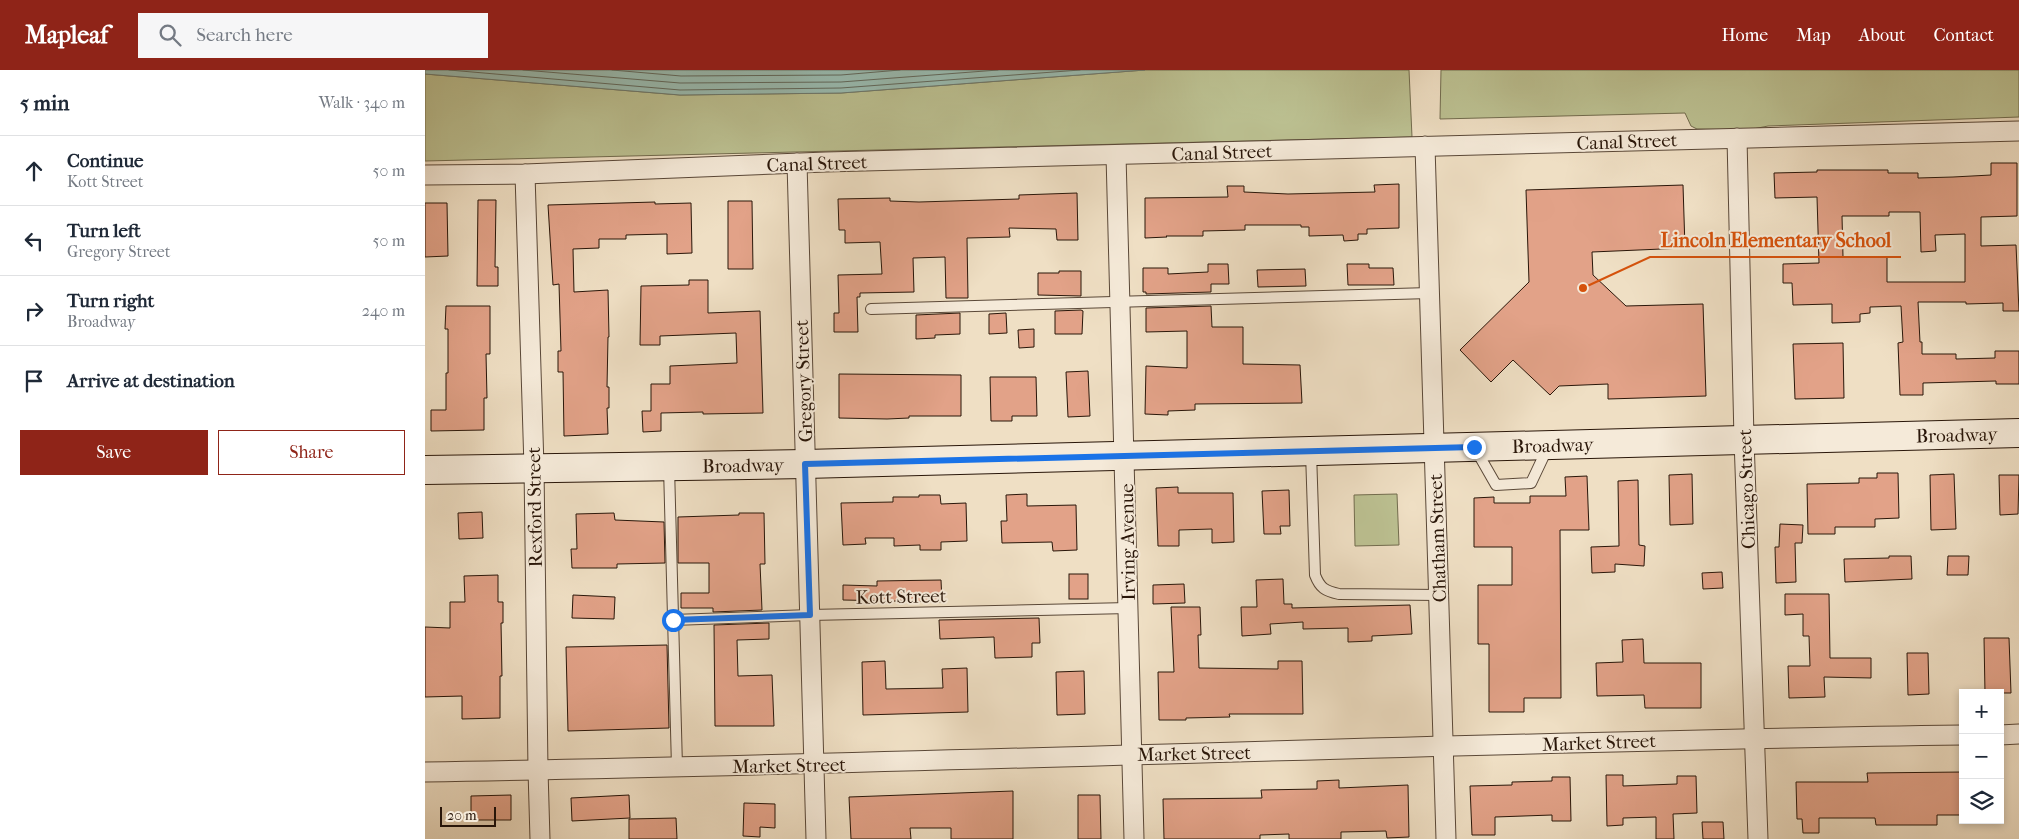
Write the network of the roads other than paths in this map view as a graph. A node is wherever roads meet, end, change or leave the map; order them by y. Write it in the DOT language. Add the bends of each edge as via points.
graph roads {
  1 [pos="2019,131"];
  2 [pos="1737,138"];
  3 [pos="1425,146"];
  4 [pos="1116,155"];
  5 [pos="797,163"];
  6 [pos="525,174"];
  7 [pos="425,175"];
  8 [pos="1430,293"];
  9 [pos="1121,302"];
  10 [pos="871,309"];
  11 [pos="2019,433"];
  12 [pos="1744,439"];
  13 [pos="1549,444"];
  14 [pos="1474,447"];
  15 [pos="1434,448"];
  16 [pos="1311,451"];
  17 [pos="1125,456"];
  18 [pos="805,464"];
  19 [pos="669,466"];
  20 [pos="534,467"];
  21 [pos="425,470"];
  22 [pos="1439,595"];
  23 [pos="1129,608"];
  24 [pos="810,615"];
  25 [pos="673,620"];
  26 [pos="2019,734"];
  27 [pos="1959,735"];
  28 [pos="2004,735"];
  29 [pos="1755,738"];
  30 [pos="1443,746"];
  31 [pos="1133,754"];
  32 [pos="814,764"];
  33 [pos="677,767"];
  34 [pos="538,770"];
  35 [pos="425,772"];
  36 [pos="540,839"];
  37 [pos="816,839"];
  38 [pos="1135,839"];
  39 [pos="1446,839"];
  40 [pos="1758,839"];
  1 -- 2 [label="street, Canal Street"];
  2 -- 3 [label="street, Canal Street"];
  2 -- 12 [label="street, Chicago Street"];
  3 -- 4 [label="street, Canal Street"];
  3 -- 8 [label="street, Chatham Street"];
  4 -- 5 [label="street, Canal Street"];
  4 -- 9 [label="street, Irving Avenue"];
  5 -- 6 [label="street, Canal Street"];
  5 -- 18 [label="street, Gregory Street"];
  6 -- 7 [label="street, Canal Street"];
  6 -- 20 [label="street, Rexford Street"];
  8 -- 9 [label="lane"];
  8 -- 15 [label="street, Chatham Street"];
  9 -- 10 [label="lane"];
  9 -- 17 [label="street, Irving Avenue"];
  11 -- 12 [label="street, Broadway"];
  12 -- 13 [label="street, Broadway"];
  12 -- 29 [label="street, Chicago Street"];
  13 -- 14 [label="street, Broadway"];
  13 -- 14 [label="lane" via="1531,483 1496,485"];
  14 -- 15 [label="street, Broadway"];
  15 -- 16 [label="street, Broadway"];
  15 -- 22 [label="street, Chatham Street"];
  16 -- 17 [label="street, Broadway"];
  16 -- 22 [label="lane" via="1315,575 1319,586 1339,594"];
  17 -- 18 [label="street, Broadway"];
  17 -- 23 [label="street, Irving Avenue"];
  18 -- 19 [label="street, Broadway"];
  18 -- 24 [label="street, Gregory Street"];
  19 -- 20 [label="street, Broadway"];
  19 -- 25 [label="lane"];
  20 -- 21 [label="street, Broadway"];
  20 -- 34 [label="street, Rexford Street"];
  22 -- 30 [label="street, Chatham Street"];
  23 -- 24 [label="lane, Kott Street"];
  23 -- 31 [label="street, Irving Avenue"];
  24 -- 25 [label="lane, Kott Street"];
  24 -- 32 [label="street, Gregory Street"];
  25 -- 33 [label="lane"];
  26 -- 28 [label="street"];
  27 -- 29 [label="street, Market Street"];
  29 -- 30 [label="street, Market Street"];
  29 -- 40 [label="street, Chicago Street"];
  30 -- 31 [label="street, Market Street"];
  30 -- 39 [label="street, Chatham Street"];
  31 -- 32 [label="street, Market Street"];
  31 -- 38 [label="street, Irving Avenue"];
  32 -- 33 [label="street, Market Street"];
  32 -- 37 [label="street, Gregory Street"];
  33 -- 34 [label="street, Market Street"];
  34 -- 35 [label="street, Market Street"];
  34 -- 36 [label="street, Rexford Street"];
}
